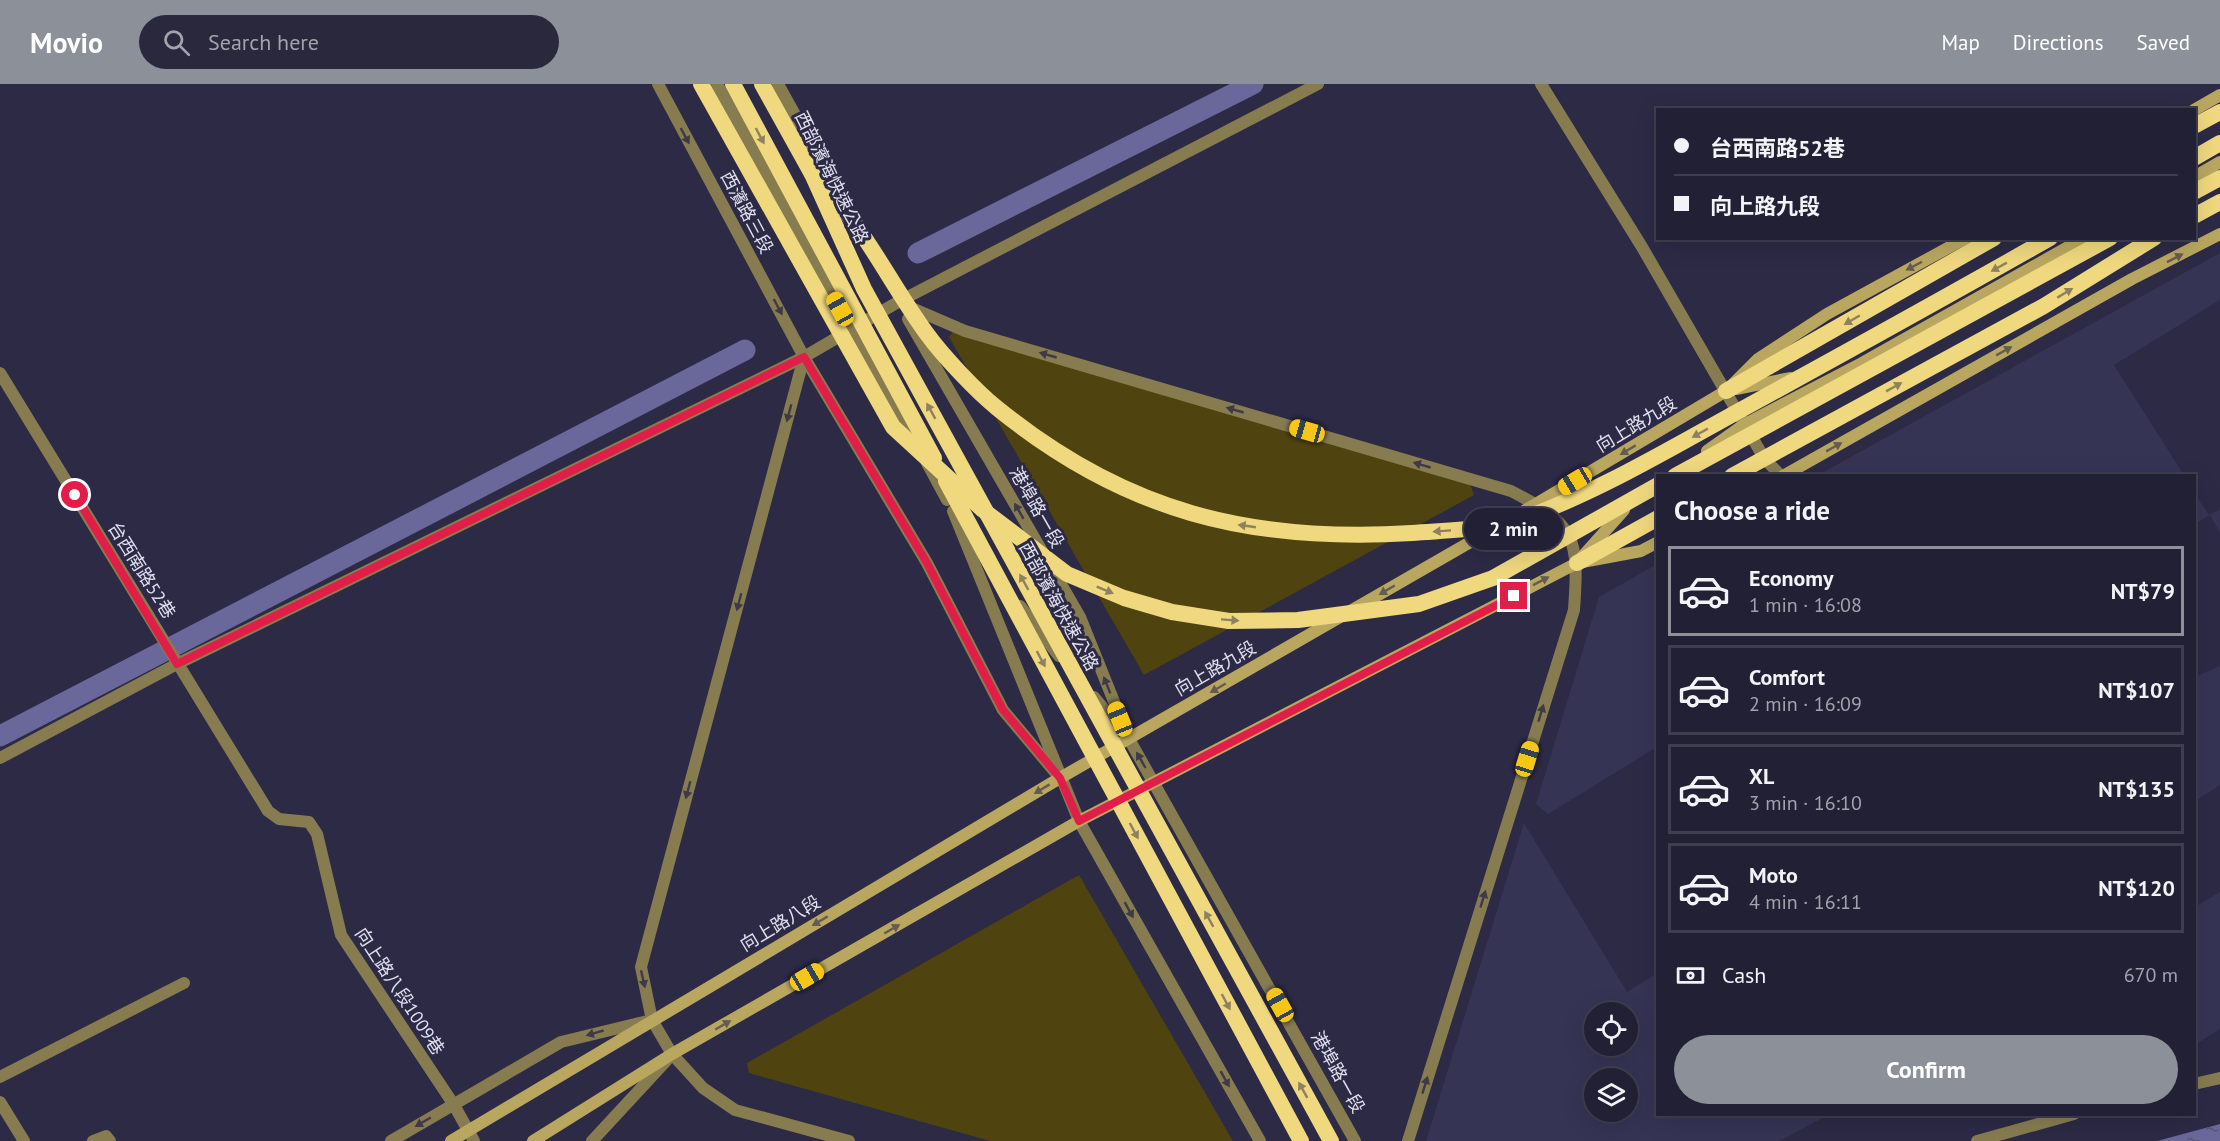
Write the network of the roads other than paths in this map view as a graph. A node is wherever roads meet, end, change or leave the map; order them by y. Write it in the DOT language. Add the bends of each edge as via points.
graph roads {
  1 [pos="658,84"];
  2 [pos="701,84"];
  3 [pos="717,84"];
  4 [pos="733,84"];
  5 [pos="762,84"];
  6 [pos="778,84"];
  7 [pos="1318,84"];
  8 [pos="1541,84"];
  9 [pos="2220,95"];
  10 [pos="2196,109"];
  11 [pos="2220,112"];
  12 [pos="2196,125"];
  13 [pos="2220,143"];
  14 [pos="2196,157"];
  15 [pos="2220,162"];
  16 [pos="812,174"];
  17 [pos="2196,176"];
  18 [pos="2220,178"];
  19 [pos="2196,191"];
  20 [pos="2220,202"];
  21 [pos="2196,215"];
  22 [pos="2220,234"];
  23 [pos="1962,240"];
  24 [pos="1990,240"];
  25 [pos="2046,240"];
  26 [pos="2080,240"];
  27 [pos="2105,240"];
  28 [pos="2151,240"];
  29 [pos="898,302"];
  30 [pos="851,329"];
  31 [pos="804,357"];
  32 [pos="1862,363"];
  33 [pos="0,373"];
  34 [pos="1726,391"];
  35 [pos="1745,424"];
  36 [pos="1764,458"];
  37 [pos="1677,474"];
  38 [pos="1678,474"];
  39 [pos="1736,474"];
  40 [pos="1780,474"];
  41 [pos="1786,474"];
  42 [pos="1656,487"];
  43 [pos="1656,487"];
  44 [pos="1536,504"];
  45 [pos="953,511"];
  46 [pos="1656,519"];
  47 [pos="1656,543"];
  48 [pos="1577,563"];
  49 [pos="175,661"];
  50 [pos="1129,739"];
  51 [pos="0,758"];
  52 [pos="1060,778"];
  53 [pos="1154,782"];
  54 [pos="1079,821"];
  55 [pos="183,983"];
  56 [pos="652,1020"];
  57 [pos="672,1054"];
  58 [pos="0,1077"];
  59 [pos="2220,1078"];
  60 [pos="2196,1084"];
  61 [pos="0,1102"];
  62 [pos="454,1105"];
  63 [pos="2067,1116"];
  64 [pos="471,1136"];
  65 [pos="24,1141"];
  66 [pos="93,1141"];
  67 [pos="110,1141"];
  68 [pos="391,1141"];
  69 [pos="451,1141"];
  70 [pos="533,1141"];
  71 [pos="592,1141"];
  72 [pos="849,1141"];
  73 [pos="1260,1141"];
  74 [pos="1301,1141"];
  75 [pos="1331,1141"];
  76 [pos="1355,1141"];
  77 [pos="1408,1141"];
  78 [pos="1977,1141"];
  1 -- 31 [label="street, 西濱路三段, one-way"];
  2 -- 42 [label="highway, one-way, bridge" via="893,427 983,510 1067,574 1124,598 1172,612 1229,621 1298,621 1419,604 1493,578"];
  3 -- 30 [label="street, 西濱路三段"];
  4 -- 74 [label="highway, one-way, bridge"];
  5 -- 16 [label="highway, 西部濱海快速公路, bridge"];
  6 -- 29 [label="street"];
  7 -- 29 [label="street"];
  8 -- 34 [label="street"];
  9 -- 10 [label="main road"];
  11 -- 12 [label="highway"];
  13 -- 14 [label="highway"];
  15 -- 17 [label="main road"];
  25 -- 16 [label="highway, one-way, bridge" via="1609,482 1524,518 1464,530 1312,536 1217,522 1164,506 1068,460 1038,441 993,404 928,336 874,250"];
  75 -- 16 [label="highway, 西部濱海快速公路, one-way, bridge" via="864,289"];
  18 -- 19 [label="highway"];
  20 -- 21 [label="highway"];
  41 -- 22 [label="main road, one-way" via="2132,279"];
  23 -- 34 [label="main road, 向上路九段, one-way" via="1827,314 1758,358"];
  24 -- 34 [label="highway, one-way"];
  26 -- 32 [label="main road"];
  27 -- 38 [label="highway, bridge"];
  36 -- 28 [label="highway, one-way" via="2043,306"];
  29 -- 30 [label="street"];
  44 -- 29 [label="street, one-way" via="1511,491 965,331"];
  50 -- 29 [label="street, 港埠路一段, one-way" via="1080,617"];
  30 -- 31 [label="street"];
  30 -- 45 [label="street, 港埠路一段"];
  31 -- 49 [label="street"];
  31 -- 52 [label="street, 港埠路一段" via="927,563 1003,710"];
  31 -- 56 [label="street, one-way" via="641,967"];
  32 -- 34 [label="main road"];
  32 -- 35 [label="main road"];
  33 -- 49 [label="street, 台西南路52巷"];
  34 -- 35 [label="street"];
  34 -- 44 [label="main road, 向上路九段, one-way"];
  35 -- 36 [label="street"];
  35 -- 37 [label="main road"];
  36 -- 39 [label="highway"];
  36 -- 40 [label="street"];
  43 -- 48 [label="main road" via="1618,514"];
  44 -- 48 [label="street" via="1568,531"];
  44 -- 50 [label="main road, 向上路九段, one-way"];
  45 -- 50 [label="street, 港埠路一段" via="1040,633"];
  45 -- 52 [label="street, 港埠路一段"];
  46 -- 48 [label="highway"];
  47 -- 48 [label="main road" via="1641,551"];
  53 -- 48 [label="main road, one-way"];
  77 -- 48 [label="street, one-way" via="1574,610"];
  49 -- 51 [label="street"];
  49 -- 62 [label="street, 向上路八段1009巷" via="268,811 279,819 309,822 316,834 341,935"];
  50 -- 52 [label="main road, 向上路八段"];
  53 -- 50 [label="street, 港埠路一段, one-way"];
  52 -- 54 [label="street, 港埠路一段"];
  52 -- 56 [label="main road, 向上路八段, one-way"];
  53 -- 54 [label="main road"];
  53 -- 76 [label="street, 港埠路一段"];
  57 -- 54 [label="main road, one-way"];
  54 -- 73 [label="street, 港埠路一段, one-way"];
  55 -- 58 [label="street"];
  56 -- 57 [label="street"];
  56 -- 62 [label="street, one-way" via="561,1042"];
  56 -- 64 [label="main road, 向上路八段"];
  57 -- 70 [label="main road"];
  57 -- 71 [label="street"];
  57 -- 72 [label="street" via="703,1088 735,1110"];
  59 -- 60 [label="street"];
  61 -- 65 [label="street"];
  62 -- 64 [label="street"];
  62 -- 68 [label="street, one-way"];
  63 -- 78 [label="street"];
  64 -- 69 [label="main road, 向上路八段"];
  66 -- 67 [label="street" via="106,1136"];
}
